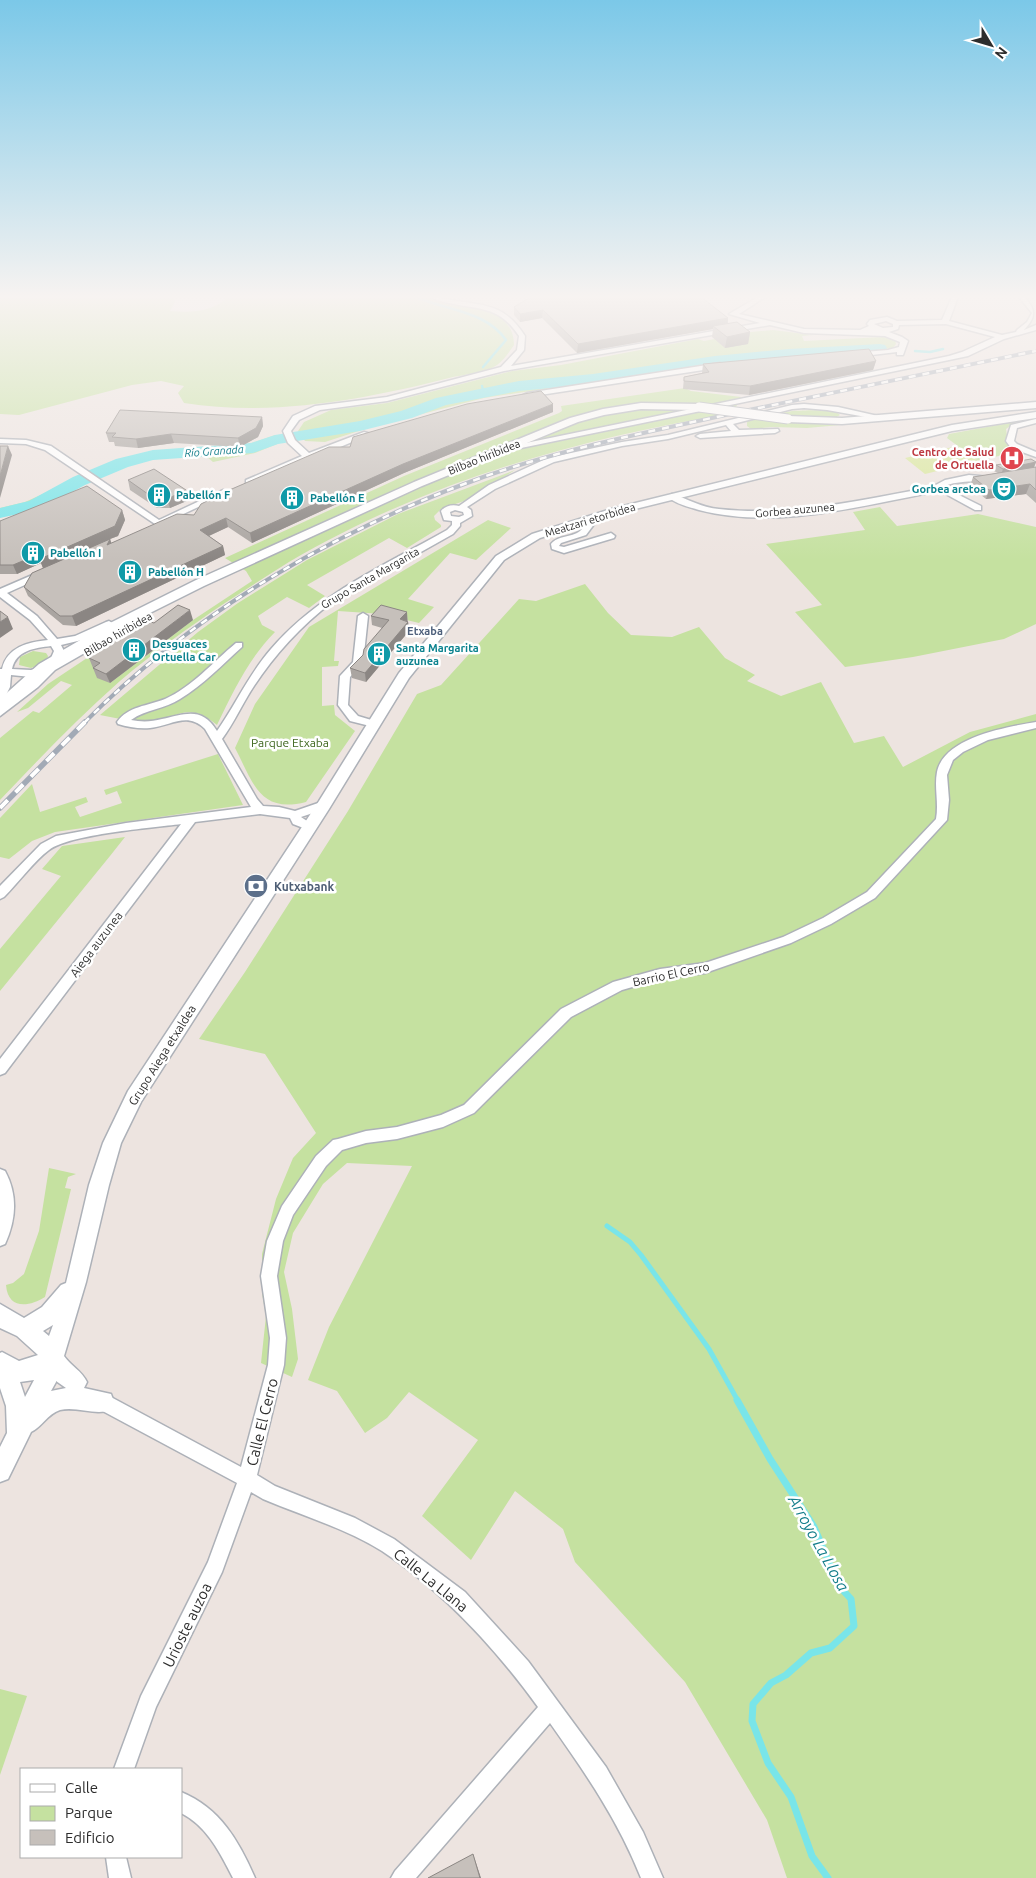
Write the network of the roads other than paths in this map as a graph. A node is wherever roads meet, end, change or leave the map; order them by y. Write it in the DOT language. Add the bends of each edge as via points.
graph roads {
  1 [pos="441,385"];
  2 [pos="598,385"];
  3 [pos="823,385"];
  4 [pos="515,397"];
  5 [pos="1036,406"];
  6 [pos="699,407"];
  7 [pos="1014,407"];
  8 [pos="996,408"];
  9 [pos="850,411"];
  10 [pos="1033,417"];
  11 [pos="883,418"];
  12 [pos="1002,418"];
  13 [pos="839,421"];
  14 [pos="728,423"];
  15 [pos="774,431"];
  16 [pos="372,432"];
  17 [pos="734,433"];
  18 [pos="1012,435"];
  19 [pos="668,437"];
  20 [pos="0,441"];
  21 [pos="291,441"];
  22 [pos="514,445"];
  23 [pos="333,446"];
  24 [pos="1036,447"];
  25 [pos="1036,455"];
  26 [pos="307,456"];
  27 [pos="1001,478"];
  28 [pos="244,485"];
  29 [pos="235,489"];
  30 [pos="935,489"];
  31 [pos="692,491"];
  32 [pos="672,497"];
  33 [pos="462,507"];
  34 [pos="704,508"];
  35 [pos="978,508"];
  36 [pos="594,518"];
  37 [pos="456,520"];
  38 [pos="327,526"];
  39 [pos="611,536"];
  40 [pos="51,570"];
  41 [pos="200,583"];
  42 [pos="0,593"];
  43 [pos="364,616"];
  44 [pos="140,621"];
  45 [pos="39,622"];
  46 [pos="98,630"];
  47 [pos="54,643"];
  48 [pos="239,645"];
  49 [pos="54,663"];
  50 [pos="38,672"];
  51 [pos="3,674"];
  52 [pos="3,693"];
  53 [pos="0,706"];
  54 [pos="0,713"];
  55 [pos="0,719"];
  56 [pos="374,724"];
  57 [pos="1036,725"];
  58 [pos="216,739"];
  59 [pos="260,810"];
  60 [pos="308,816"];
  61 [pos="192,818"];
  62 [pos="0,894"];
  63 [pos="0,1069"];
  64 [pos="0,1176"];
  65 [pos="0,1239"];
  66 [pos="76,1282"];
  67 [pos="0,1314"];
  68 [pos="24,1329"];
  69 [pos="59,1337"];
  70 [pos="1,1360"];
  71 [pos="276,1365"];
  72 [pos="62,1371"];
  73 [pos="36,1399"];
  74 [pos="103,1402"];
  75 [pos="18,1437"];
  76 [pos="0,1471"];
  77 [pos="247,1479"];
  78 [pos="551,1707"];
  79 [pos="124,1768"];
  80 [pos="182,1802"];
  81 [pos="116,1858"];
  82 [pos="120,1878"];
  83 [pos="244,1878"];
  84 [pos="402,1878"];
  85 [pos="652,1878"];
  1 -- 21 [label="street" via="387,398 318,408 296,418 286,431"];
  2 -- 4 [label="street"];
  3 -- 22 [label="street" via="522,446"];
  5 -- 7 [label="street, Bilbao hiribidea"];
  6 -- 13 [label="street, Bilbao hiribidea, bridge" via="788,419"];
  6 -- 22 [label="street, Bilbao hiribidea" via="641,406 603,412 574,420"];
  7 -- 8 [label="street, Bilbao hiribidea"];
  7 -- 10 [label="street"];
  7 -- 12 [label="street"];
  8 -- 11 [label="street, Bilbao hiribidea"];
  8 -- 12 [label="street" via="1005,412"];
  9 -- 11 [label="street"];
  9 -- 13 [label="street"];
  9 -- 14 [label="street" via="810,405"];
  10 -- 12 [label="street, Meatzari etorbidea"];
  10 -- 18 [label="street" via="1017,425"];
  11 -- 13 [label="street, Bilbao hiribidea"];
  12 -- 31 [label="street, Meatzari etorbidea"];
  14 -- 17 [label="street"];
  14 -- 19 [label="street"];
  15 -- 17 [label="street"];
  16 -- 23 [label="street"];
  17 -- 19 [label="street"];
  18 -- 24 [label="street" via="1026,447"];
  18 -- 25 [label="street" via="1010,441 1014,446"];
  19 -- 33 [label="street" via="551,460 492,487"];
  20 -- 29 [label="street" via="26,442 54,451 154,524"];
  21 -- 23 [label="street"];
  21 -- 26 [label="street"];
  22 -- 38 [label="street, Bilbao hiribidea"];
  23 -- 26 [label="street"];
  26 -- 28 [label="street"];
  27 -- 30 [label="street, Gorbea auzunea" via="974,477 946,482"];
  30 -- 34 [label="street, Gorbea auzunea" via="829,510 750,514"];
  30 -- 35 [label="street" via="944,490"];
  31 -- 32 [label="street, Meatzari etorbidea"];
  31 -- 34 [label="street"];
  32 -- 34 [label="street, Gorbea auzunea"];
  32 -- 36 [label="street, Meatzari etorbidea"];
  33 -- 37 [label="street, Grupo Santa Margarita" via="469,514"];
  33 -- 37 [label="street" via="445,512 447,518"];
  36 -- 39 [label="street" via="587,530 558,541 555,547 564,550"];
  36 -- 56 [label="street, Meatzari etorbidea" via="536,536 500,558 404,676"];
  37 -- 58 [label="street, Grupo Santa Margarita" via="456,526 450,532 316,610 262,667"];
  38 -- 41 [label="street, Bilbao hiribidea"];
  38 -- 44 [label="street, Bilbao hiribidea"];
  40 -- 42 [label="street"];
  41 -- 46 [label="street" via="180,589"];
  41 -- 49 [label="street, Bilbao hiribidea" via="110,628"];
  42 -- 45 [label="street"];
  43 -- 56 [label="street" via="358,663 345,676 343,705 354,719"];
  44 -- 49 [label="street" via="126,625"];
  44 -- 55 [label="street, Bilbao hiribidea" via="56,672"];
  45 -- 46 [label="street" via="66,633"];
  45 -- 47 [label="street"];
  46 -- 47 [label="street"];
  47 -- 49 [label="street" via="59,651"];
  47 -- 51 [label="street" via="20,650"];
  48 -- 58 [label="street" via="176,698 142,708 122,722 155,724 194,716 206,723"];
  49 -- 50 [label="street, Bilbao hiribidea"];
  49 -- 54 [label="street"];
  50 -- 51 [label="street"];
  50 -- 53 [label="street, Bilbao hiribidea"];
  51 -- 52 [label="street"];
  56 -- 60 [label="street, Meatzari etorbidea"];
  57 -- 71 [label="street, Barrio El Cerro" via="969,744 952,755 944,766 941,820 871,894 834,917 787,940 705,968 660,974 618,986 566,1013 470,1109 443,1121 397,1134 366,1137 338,1145 302,1186 275,1241 269,1276 278,1338"];
  58 -- 59 [label="street"];
  59 -- 60 [label="street"];
  59 -- 61 [label="street"];
  60 -- 66 [label="street, Grupo Aiega etxaldea" via="302,840 134,1097 112,1143"];
  61 -- 62 [label="street" via="60,839 40,851"];
  61 -- 63 [label="street, Aiega auzunea"];
  64 -- 65 [label="street" via="6,1191 7,1210"];
  66 -- 68 [label="street" via="53,1313"];
  66 -- 69 [label="street, Grupo Aiega etxaldea"];
  67 -- 68 [label="street"];
  68 -- 72 [label="street" via="43,1344"];
  69 -- 72 [label="street"];
  70 -- 72 [label="street" via="18,1372 38,1368"];
  70 -- 75 [label="street" via="17,1406"];
  71 -- 77 [label="street, Calle El Cerro"];
  72 -- 73 [label="street" via="61,1387"];
  72 -- 74 [label="street"];
  73 -- 75 [label="street"];
  74 -- 75 [label="street" via="74,1397 51,1403 38,1411"];
  74 -- 77 [label="street, Calle La Llana"];
  75 -- 76 [label="street"];
  77 -- 78 [label="street, Calle La Llana" via="269,1493 350,1524 422,1569 458,1598 488,1630"];
  77 -- 79 [label="street, Urioste auzoa" via="216,1566 148,1703"];
  78 -- 84 [label="street"];
  78 -- 85 [label="street, Calle La Llana" via="599,1774 636,1839"];
  80 -- 83 [label="street" via="214,1823"];
  81 -- 82 [label="street"];
}
